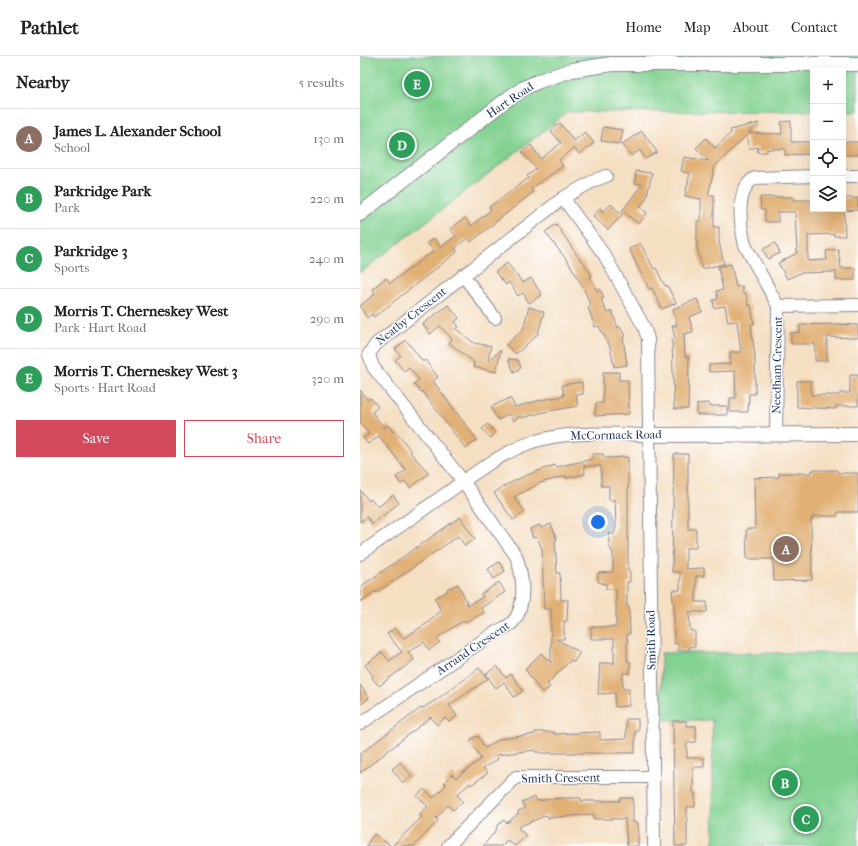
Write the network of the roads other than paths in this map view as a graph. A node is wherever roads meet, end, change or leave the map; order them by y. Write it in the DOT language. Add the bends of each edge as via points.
graph roads {
  1 [pos="852,62"];
  2 [pos="606,176"];
  3 [pos="810,176"];
  4 [pos="846,176"];
  5 [pos="858,176"];
  6 [pos="563,198"];
  7 [pos="360,214"];
  8 [pos="464,275"];
  9 [pos="858,305"];
  10 [pos="778,306"];
  11 [pos="495,318"];
  12 [pos="776,433"];
  13 [pos="858,434"];
  14 [pos="650,435"];
  15 [pos="463,481"];
  16 [pos="360,554"];
  17 [pos="360,724"];
  18 [pos="654,777"];
  19 [pos="448,846"];
  20 [pos="654,846"];
  1 -- 7 [label="street, Hart Road" via="612,64 555,75 510,97"];
  2 -- 6 [label="street, Neatby Crescent"];
  3 -- 10 [label="street, Needham Crescent" via="755,178 748,182 742,197 745,245"];
  4 -- 5 [label="street"];
  6 -- 8 [label="street, Neatby Crescent"];
  6 -- 14 [label="street" via="605,256 647,333"];
  8 -- 11 [label="street"];
  8 -- 15 [label="street, Neatby Crescent" via="376,344 370,354 373,367"];
  9 -- 10 [label="street"];
  10 -- 12 [label="street, Needham Crescent"];
  12 -- 13 [label="street, McCormack Road"];
  12 -- 14 [label="street, McCormack Road"];
  14 -- 15 [label="street, McCormack Road" via="584,434 557,436 532,442 508,452"];
  14 -- 18 [label="street, Smith Road"];
  15 -- 16 [label="street, McCormack Road"];
  15 -- 17 [label="street, Arrand Crescent" via="516,556 522,585 521,609 512,623"];
  18 -- 19 [label="street, Smith Crescent" via="516,777"];
  18 -- 20 [label="street, Smith Road"];
}
